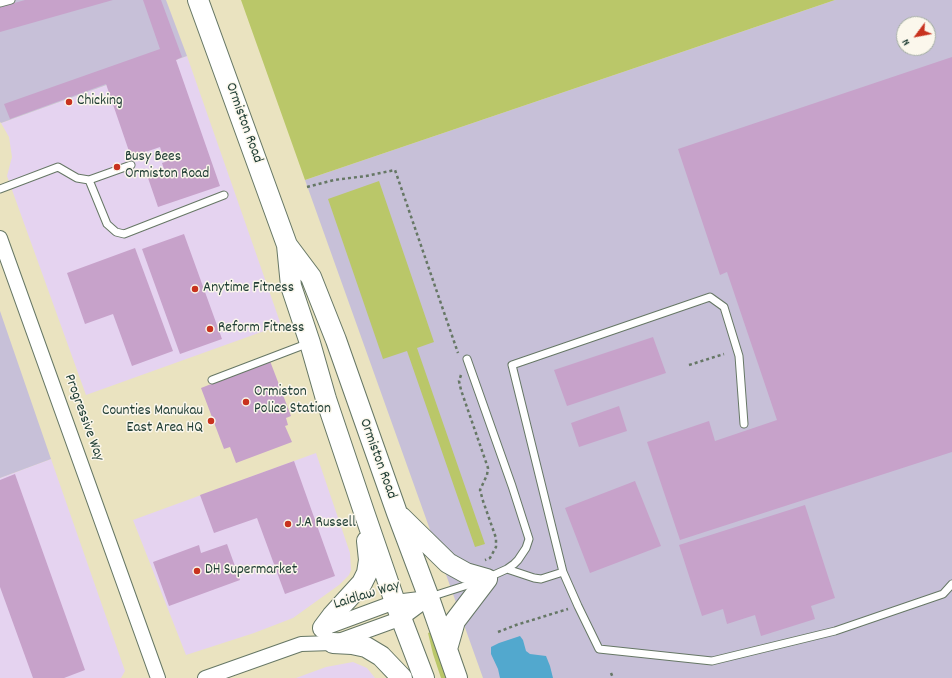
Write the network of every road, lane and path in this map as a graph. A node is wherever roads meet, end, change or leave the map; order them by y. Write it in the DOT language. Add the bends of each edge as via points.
graph roads {
  1 [pos="11,0"];
  2 [pos="198,0"];
  3 [pos="0,3"];
  4 [pos="131,165"];
  5 [pos="89,180"];
  6 [pos="307,187"];
  7 [pos="0,189"];
  8 [pos="224,195"];
  9 [pos="0,238"];
  10 [pos="287,245"];
  11 [pos="310,343"];
  12 [pos="724,354"];
  13 [pos="464,358"];
  14 [pos="689,365"];
  15 [pos="462,373"];
  16 [pos="212,380"];
  17 [pos="744,424"];
  18 [pos="364,512"];
  19 [pos="396,513"];
  20 [pos="485,569"];
  21 [pos="507,570"];
  22 [pos="563,572"];
  23 [pos="952,584"];
  24 [pos="429,598"];
  25 [pos="572,608"];
  26 [pos="399,610"];
  27 [pos="498,632"];
  28 [pos="328,636"];
  29 [pos="447,649"];
  30 [pos="611,673"];
  31 [pos="209,677"];
  32 [pos="158,678"];
  33 [pos="402,678"];
  34 [pos="424,678"];
  35 [pos="457,678"];
  36 [pos="612,678"];
  1 -- 3 [label="lane"];
  2 -- 10 [label="main road, Ormiston Road"];
  4 -- 5 [label="lane"];
  5 -- 7 [label="lane" via="77,178 58,167"];
  5 -- 8 [label="lane" via="107,224 116,232 124,234"];
  6 -- 13 [label="path" via="395,170"];
  9 -- 32 [label="street, Progressive Way"];
  10 -- 11 [label="main road, Ormiston Road" via="291,286"];
  10 -- 19 [label="main road, Ormiston Road" via="311,277 336,340"];
  11 -- 16 [label="lane"];
  11 -- 18 [label="main road, Ormiston Road"];
  12 -- 14 [label="path"];
  13 -- 21 [label="lane" via="512,486 528,539 522,555"];
  15 -- 20 [label="path" via="459,381 461,390 488,468 480,490 496,538 496,547"];
  17 -- 22 [label="lane" via="739,356 724,307 710,297 512,365"];
  18 -- 26 [label="main road, Ormiston Road"];
  18 -- 28 [label="main road" via="369,560 367,573 362,583 332,616"];
  19 -- 20 [label="main road" via="448,563 466,573"];
  19 -- 24 [label="main road, Ormiston Road"];
  20 -- 21 [label="lane"];
  20 -- 24 [label="lane"];
  20 -- 29 [label="main road" via="455,621"];
  21 -- 22 [label="lane" via="541,579"];
  22 -- 23 [label="lane" via="599,649 712,661 835,631 943,594"];
  24 -- 26 [label="street, Laidlaw Way"];
  24 -- 29 [label="main road, Ormiston Road"];
  25 -- 27 [label="path"];
  26 -- 28 [label="street, Laidlaw Way"];
  26 -- 34 [label="main road, Ormiston Road"];
  28 -- 31 [label="street, Laidlaw Way"];
  28 -- 33 [label="main road" via="366,647 381,656"];
  29 -- 35 [label="main road, Ormiston Road"];
  30 -- 36 [label="path"];
}
